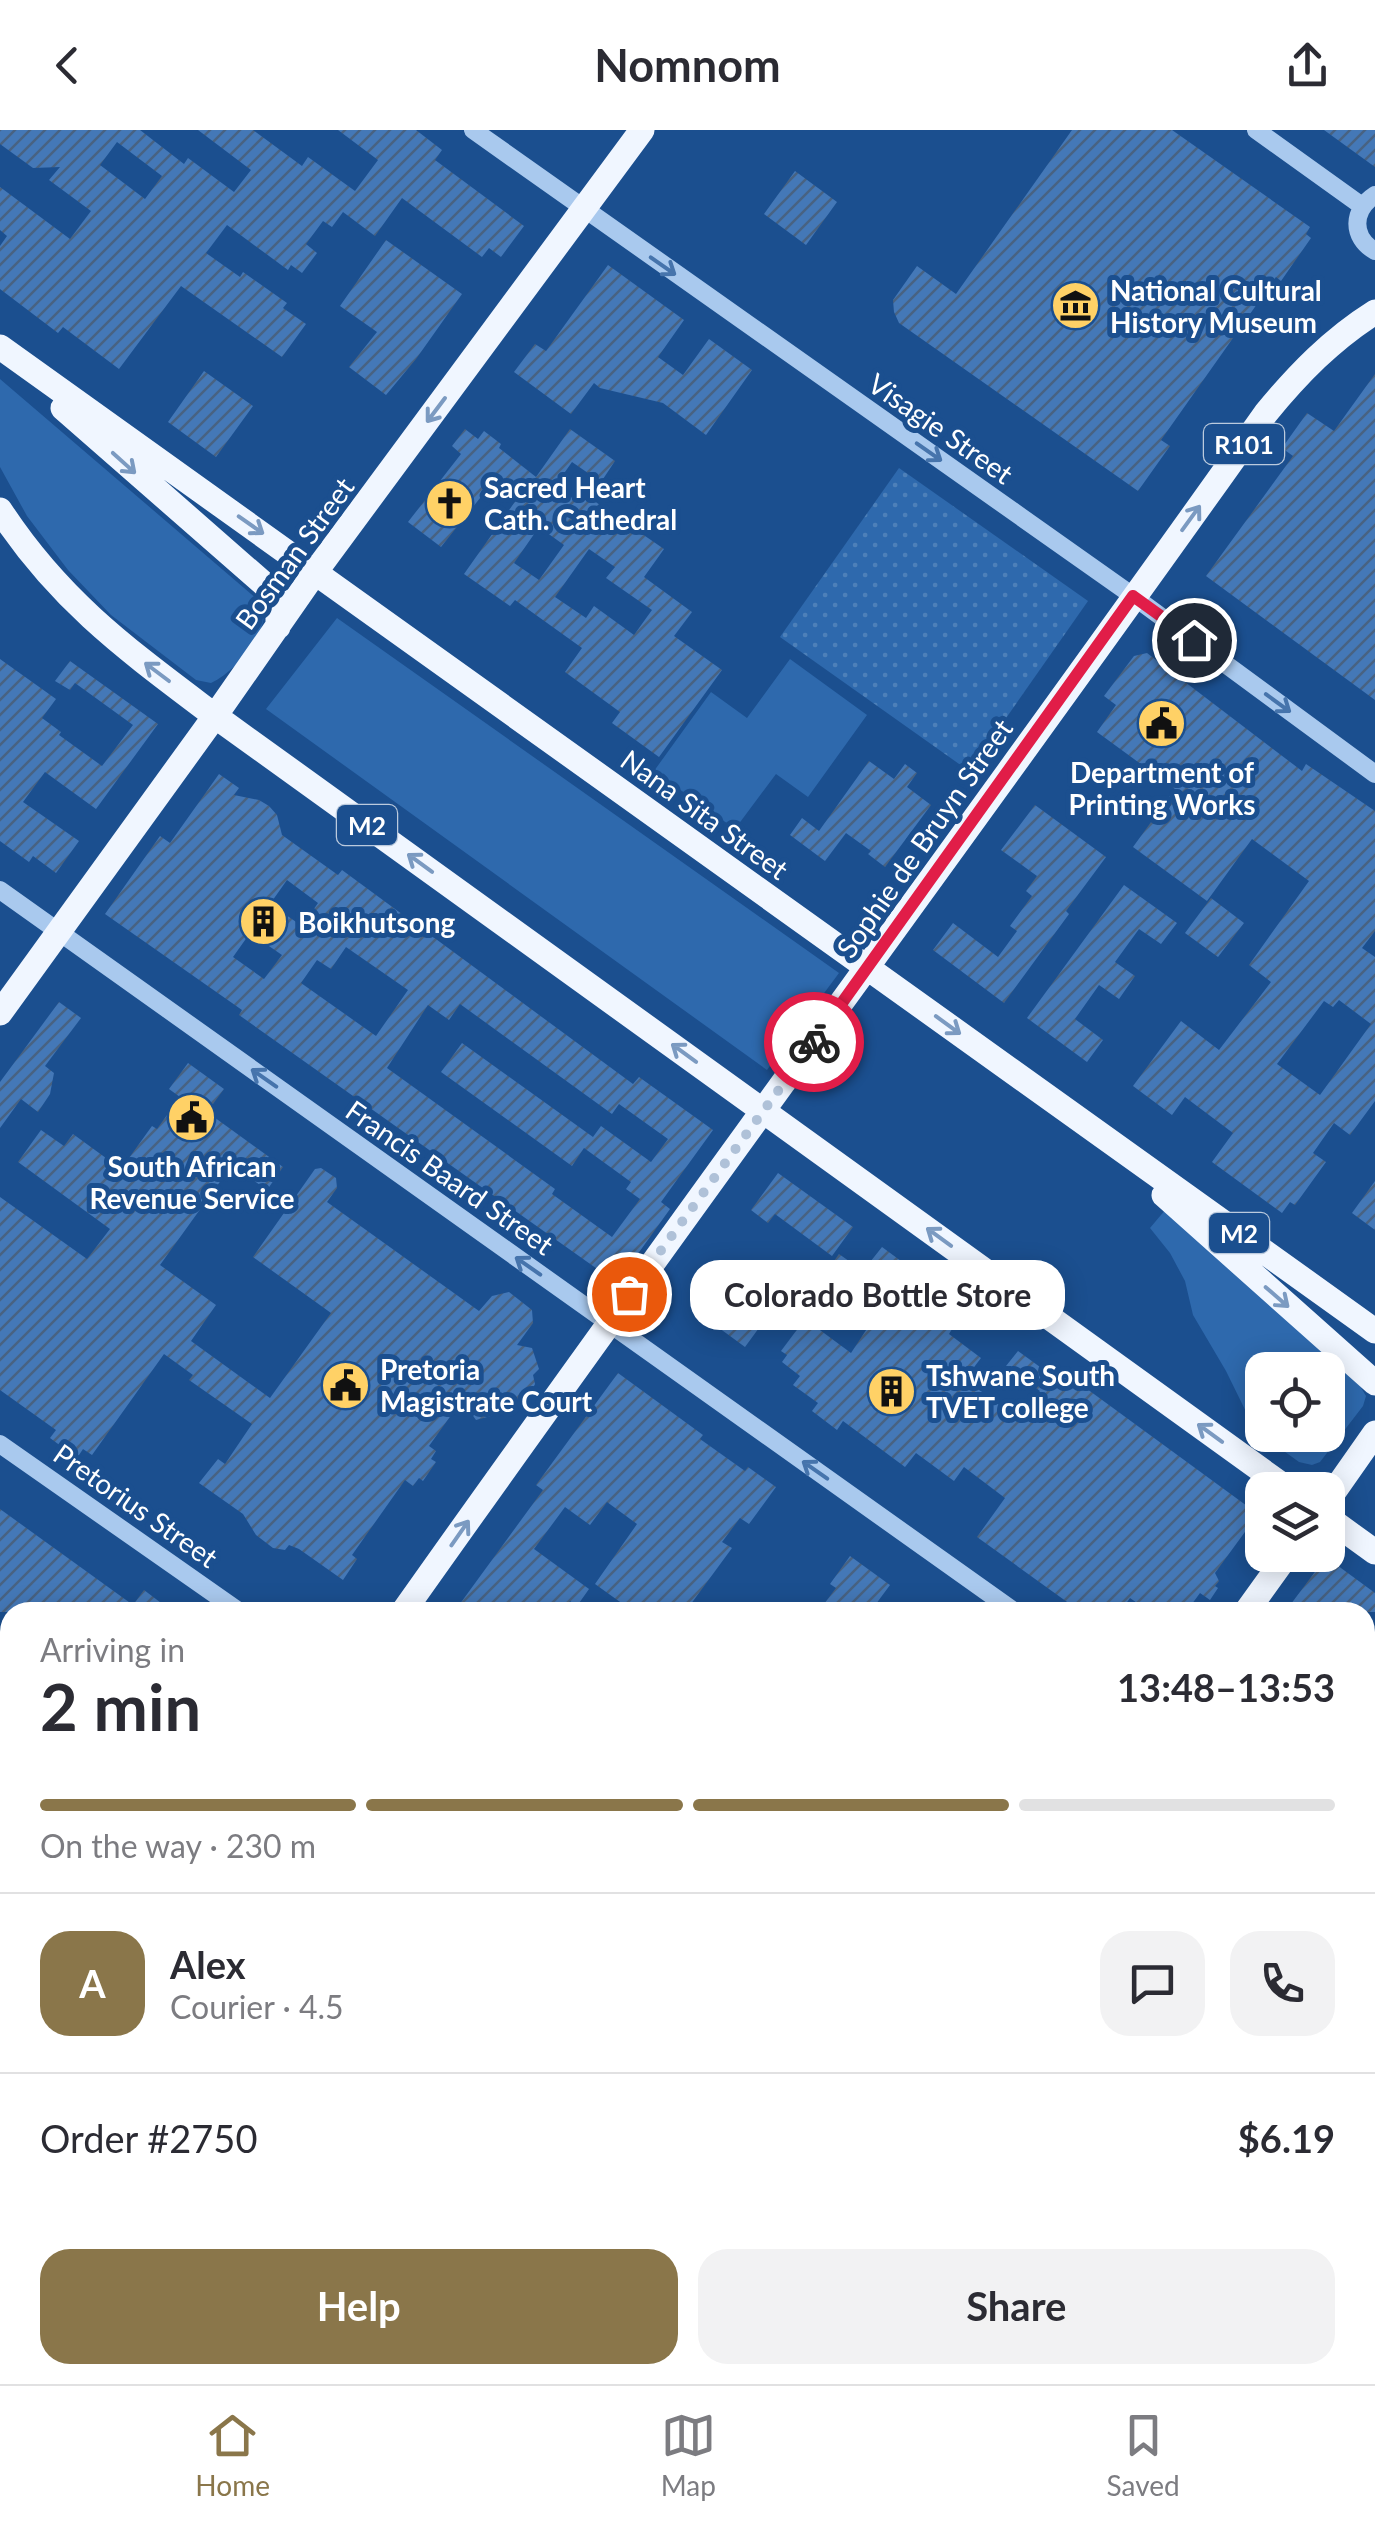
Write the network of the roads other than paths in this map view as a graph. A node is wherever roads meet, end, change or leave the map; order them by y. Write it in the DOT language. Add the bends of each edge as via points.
graph roads {
  1 [pos="473,130"];
  2 [pos="642,130"];
  3 [pos="1256,130"];
  4 [pos="1368,201"];
  5 [pos="583,210"];
  6 [pos="1375,251"];
  7 [pos="1375,312"];
  8 [pos="0,349"];
  9 [pos="0,510"];
  10 [pos="316,571"];
  11 [pos="1133,596"];
  12 [pos="278,627"];
  13 [pos="215,716"];
  14 [pos="1375,774"];
  15 [pos="0,890"];
  16 [pos="58,932"];
  17 [pos="869,968"];
  18 [pos="0,1013"];
  19 [pos="763,1110"];
  20 [pos="1103,1136"];
  21 [pos="608,1323"];
  22 [pos="1375,1331"];
  23 [pos="1375,1383"];
  24 [pos="1375,1433"];
  25 [pos="0,1444"];
  26 [pos="1264,1472"];
  27 [pos="1345,1476"];
  28 [pos="1345,1530"];
  29 [pos="1375,1552"];
  30 [pos="1275,1572"];
  31 [pos="226,1602"];
  32 [pos="410,1602"];
  33 [pos="1002,1602"];
  34 [pos="1253,1602"];
  1 -- 5 [label="street, Visagie Street"];
  2 -- 5 [label="main road, Bosman Street"];
  3 -- 4 [label="street"];
  4 -- 6 [label="street" via="1358,214 1358,232"];
  5 -- 10 [label="main road, Bosman Street, one-way"];
  5 -- 11 [label="street, Visagie Street, one-way"];
  11 -- 7 [label="main road, Sophie de Bruyn Street / R101, one-way" via="1293,380"];
  8 -- 10 [label="main road, Nana Sita Street / M2, one-way"];
  8 -- 12 [label="main road, one-way" via="272,592"];
  13 -- 9 [label="main road, M2, one-way" via="82,612"];
  10 -- 12 [label="main road, Bosman Street"];
  10 -- 17 [label="main road, Nana Sita Street / M2"];
  11 -- 14 [label="street, Visagie Street, one-way"];
  11 -- 17 [label="main road, Sophie de Bruyn Street / R101"];
  12 -- 13 [label="main road, Bosman Street"];
  13 -- 16 [label="main road, Bosman Street"];
  19 -- 13 [label="main road, M2, one-way"];
  15 -- 16 [label="street, Francis Baard Street"];
  16 -- 18 [label="main road, Bosman Street"];
  21 -- 16 [label="street, Francis Baard Street, one-way"];
  17 -- 19 [label="main road, Sophie de Bruyn Street / R101"];
  17 -- 20 [label="main road, Nana Sita Street / M2, one-way"];
  19 -- 21 [label="main road, Sophie de Bruyn Street / R101"];
  26 -- 19 [label="main road, M2, one-way"];
  20 -- 22 [label="main road, Nana Sita Street / M2"];
  20 -- 23 [label="main road, one-way"];
  32 -- 21 [label="main road, Sophie de Bruyn Street / R101, one-way"];
  33 -- 21 [label="street, Francis Baard Street, one-way"];
  24 -- 27 [label="main road"];
  25 -- 31 [label="street, Pretorius Street"];
  28 -- 29 [label="main road"];
  30 -- 34 [label="main road"];
}
